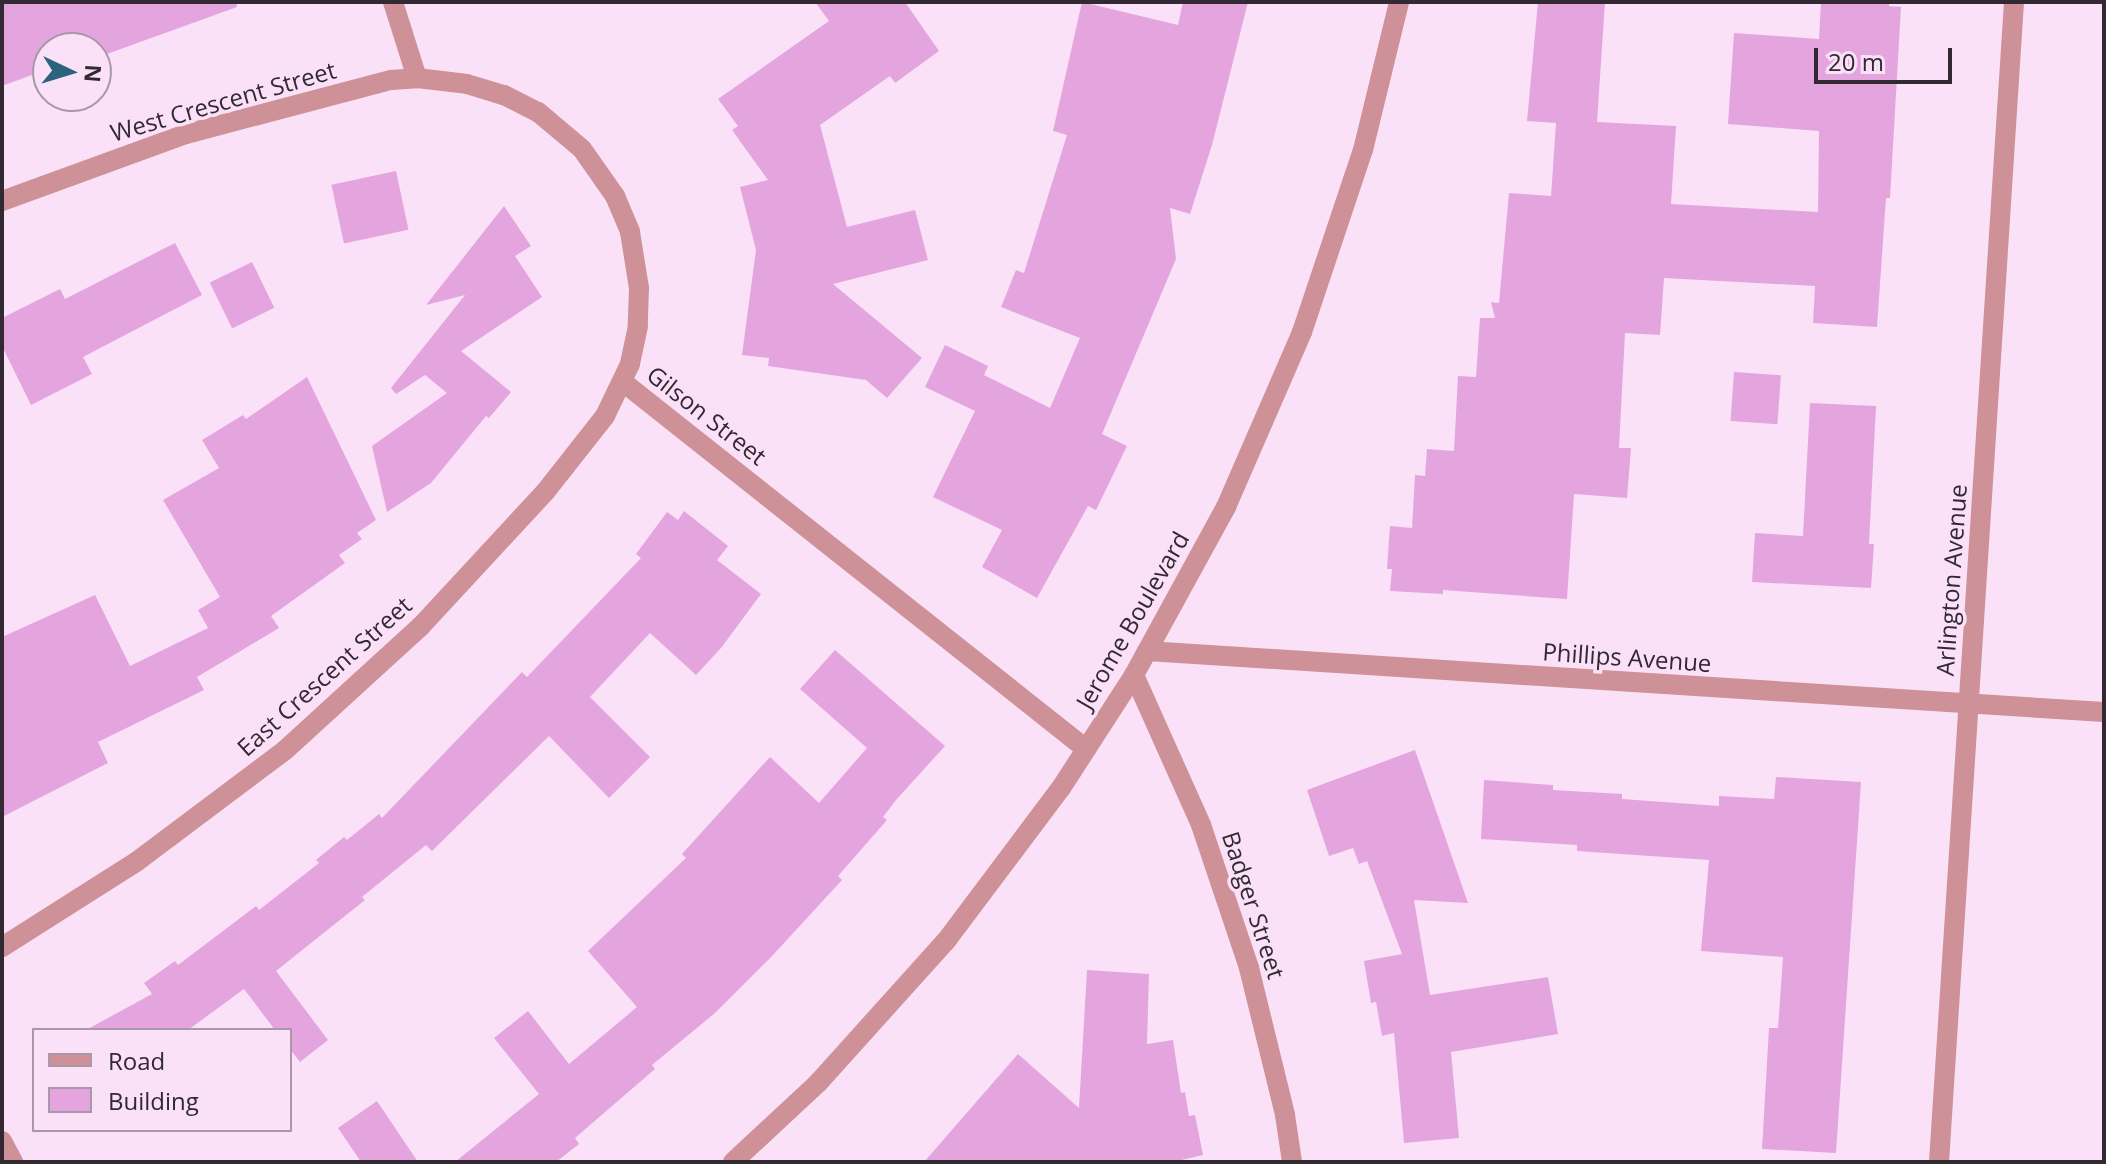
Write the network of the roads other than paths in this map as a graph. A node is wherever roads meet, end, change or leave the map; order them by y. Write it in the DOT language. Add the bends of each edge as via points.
graph roads {
  1 [pos="393,2"];
  2 [pos="1399,2"];
  3 [pos="2014,2"];
  4 [pos="417,78"];
  5 [pos="2,201"];
  6 [pos="623,382"];
  7 [pos="1147,651"];
  8 [pos="1134,675"];
  9 [pos="1969,705"];
  10 [pos="2104,712"];
  11 [pos="1086,749"];
  12 [pos="2,947"];
  13 [pos="2,1141"];
  14 [pos="13,1162"];
  15 [pos="733,1162"];
  16 [pos="1292,1162"];
  17 [pos="1939,1162"];
  1 -- 4 [label="street"];
  2 -- 7 [label="street, Jerome Boulevard" via="1363,150 1302,332 1226,507"];
  3 -- 9 [label="street, Arlington Avenue"];
  4 -- 5 [label="street, West Crescent Street" via="391,80 186,134"];
  4 -- 6 [label="street, Gilson Street" via="467,84 538,112 582,149 615,196 630,232 639,288 638,326"];
  6 -- 11 [label="street, Gilson Street"];
  6 -- 12 [label="street, East Crescent Street" via="605,416 546,491 421,626 284,751 136,862"];
  7 -- 8 [label="street, Jerome Boulevard"];
  7 -- 9 [label="street, Phillips Avenue"];
  8 -- 11 [label="street, Jerome Boulevard"];
  8 -- 16 [label="street, Badger Street" via="1201,825 1249,968"];
  9 -- 10 [label="street, Phillips Avenue"];
  9 -- 17 [label="street, Arlington Avenue"];
  11 -- 15 [label="street, Jerome Boulevard" via="946,941 818,1083"];
  13 -- 14 [label="street"];
}
